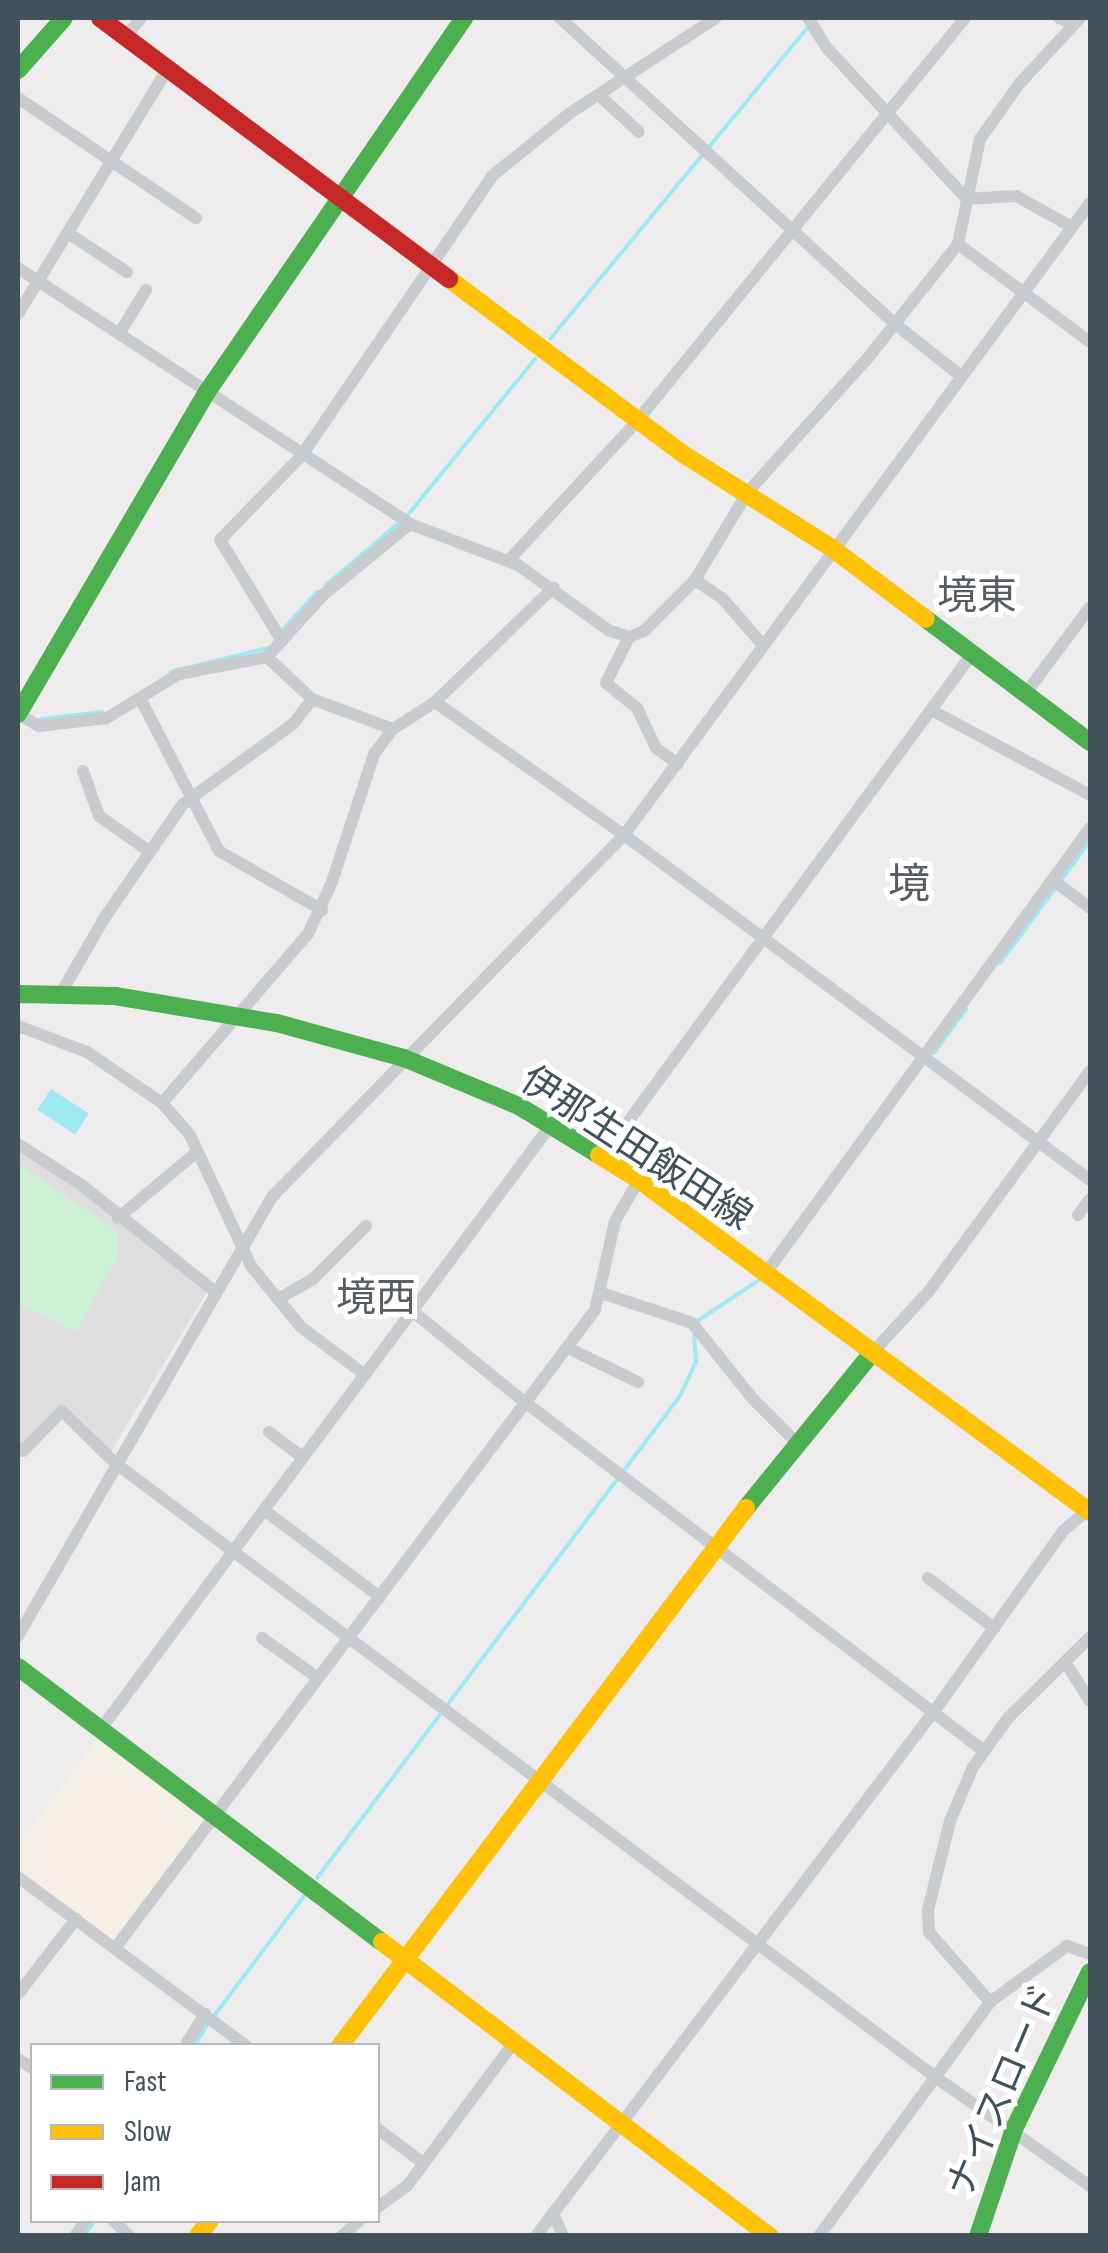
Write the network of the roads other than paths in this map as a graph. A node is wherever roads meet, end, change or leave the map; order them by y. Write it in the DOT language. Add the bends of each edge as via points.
graph roads {
  1 [pos="64,18"];
  2 [pos="100,18"];
  3 [pos="141,18"];
  4 [pos="464,18"];
  5 [pos="560,18"];
  6 [pos="716,18"];
  7 [pos="966,18"];
  8 [pos="1072,20"];
  9 [pos="809,21"];
  10 [pos="1090,28"];
  11 [pos="125,36"];
  12 [pos="168,68"];
  13 [pos="18,70"];
  14 [pos="626,79"];
  15 [pos="599,95"];
  16 [pos="18,98"];
  17 [pos="888,114"];
  18 [pos="639,132"];
  19 [pos="110,162"];
  20 [pos="341,197"];
  21 [pos="967,199"];
  22 [pos="1090,203"];
  23 [pos="196,218"];
  24 [pos="1072,227"];
  25 [pos="791,229"];
  26 [pos="68,233"];
  27 [pos="958,244"];
  28 [pos="433,266"];
  29 [pos="18,268"];
  30 [pos="127,272"];
  31 [pos="38,281"];
  32 [pos="146,290"];
  33 [pos="1024,293"];
  34 [pos="18,314"];
  35 [pos="895,324"];
  36 [pos="119,334"];
  37 [pos="1090,342"];
  38 [pos="961,376"];
  39 [pos="208,392"];
  40 [pos="637,421"];
  41 [pos="302,455"];
  42 [pos="747,493"];
  43 [pos="405,521"];
  44 [pos="833,550"];
  45 [pos="508,561"];
  46 [pos="695,580"];
  47 [pos="554,587"];
  48 [pos="1090,607"];
  49 [pos="279,637"];
  50 [pos="628,637"];
  51 [pos="763,645"];
  52 [pos="972,654"];
  53 [pos="267,657"];
  54 [pos="1026,693"];
  55 [pos="140,698"];
  56 [pos="312,699"];
  57 [pos="435,702"];
  58 [pos="930,710"];
  59 [pos="18,714"];
  60 [pos="393,729"];
  61 [pos="1090,742"];
  62 [pos="678,764"];
  63 [pos="83,771"];
  64 [pos="1090,795"];
  65 [pos="190,799"];
  66 [pos="1090,828"];
  67 [pos="624,834"];
  68 [pos="149,852"];
  69 [pos="1057,883"];
  70 [pos="1090,908"];
  71 [pos="322,910"];
  72 [pos="762,936"];
  73 [pos="61,993"];
  74 [pos="18,994"];
  75 [pos="238,1014"];
  76 [pos="18,1026"];
  77 [pos="404,1058"];
  78 [pos="927,1058"];
  79 [pos="1090,1072"];
  80 [pos="162,1104"];
  81 [pos="551,1125"];
  82 [pos="1039,1142"];
  83 [pos="18,1144"];
  84 [pos="197,1152"];
  85 [pos="603,1156"];
  86 [pos="639,1180"];
  87 [pos="1090,1180"];
  88 [pos="1090,1199"];
  89 [pos="1078,1215"];
  90 [pos="118,1218"];
  91 [pos="366,1226"];
  92 [pos="242,1241"];
  93 [pos="766,1273"];
  94 [pos="214,1291"];
  95 [pos="600,1294"];
  96 [pos="278,1298"];
  97 [pos="411,1310"];
  98 [pos="568,1348"];
  99 [pos="873,1352"];
  100 [pos="364,1374"];
  101 [pos="638,1382"];
  102 [pos="526,1403"];
  103 [pos="269,1432"];
  104 [pos="796,1442"];
  105 [pos="18,1447"];
  106 [pos="302,1457"];
  107 [pos="115,1463"];
  108 [pos="264,1510"];
  109 [pos="1089,1510"];
  110 [pos="716,1546"];
  111 [pos="234,1550"];
  112 [pos="928,1578"];
  113 [pos="380,1597"];
  114 [pos="994,1628"];
  115 [pos="18,1636"];
  116 [pos="350,1636"];
  117 [pos="1090,1636"];
  118 [pos="262,1638"];
  119 [pos="1064,1662"];
  120 [pos="18,1667"];
  121 [pos="318,1678"];
  122 [pos="1090,1701"];
  123 [pos="935,1710"];
  124 [pos="100,1730"];
  125 [pos="984,1750"];
  126 [pos="538,1780"];
  127 [pos="215,1816"];
  128 [pos="18,1877"];
  129 [pos="76,1919"];
  130 [pos="759,1943"];
  131 [pos="116,1947"];
  132 [pos="1090,1954"];
  133 [pos="404,1957"];
  134 [pos="1090,1972"];
  135 [pos="18,1994"];
  136 [pos="990,2002"];
  137 [pos="209,2018"];
  138 [pos="515,2040"];
  139 [pos="187,2043"];
  140 [pos="242,2043"];
  141 [pos="342,2043"];
  142 [pos="934,2076"];
  143 [pos="621,2126"];
  144 [pos="1014,2130"];
  145 [pos="380,2131"];
  146 [pos="423,2163"];
  147 [pos="1090,2186"];
  148 [pos="380,2205"];
  149 [pos="553,2213"];
  150 [pos="536,2236"];
  151 [pos="563,2236"];
  152 [pos="770,2236"];
  153 [pos="819,2236"];
  154 [pos="978,2236"];
  1 -- 13 [label="main road"];
  2 -- 11 [label="main road"];
  3 -- 11 [label="street"];
  4 -- 20 [label="main road"];
  5 -- 14 [label="street"];
  6 -- 14 [label="street"];
  7 -- 17 [label="street"];
  8 -- 10 [label="street"];
  8 -- 21 [label="street" via="980,139"];
  9 -- 17 [label="street"];
  11 -- 12 [label="main road"];
  12 -- 19 [label="street"];
  12 -- 20 [label="main road"];
  14 -- 15 [label="street"];
  14 -- 25 [label="street"];
  15 -- 18 [label="street"];
  15 -- 28 [label="street" via="492,176"];
  16 -- 19 [label="street"];
  17 -- 21 [label="street"];
  17 -- 25 [label="street"];
  19 -- 23 [label="street"];
  19 -- 26 [label="street"];
  20 -- 28 [label="main road"];
  20 -- 39 [label="main road"];
  21 -- 24 [label="street" via="1016,196"];
  21 -- 27 [label="street"];
  22 -- 24 [label="street"];
  24 -- 33 [label="street"];
  25 -- 35 [label="street"];
  25 -- 40 [label="street"];
  26 -- 30 [label="street"];
  26 -- 31 [label="street"];
  27 -- 33 [label="street"];
  27 -- 35 [label="street"];
  28 -- 40 [label="main road"];
  28 -- 41 [label="street"];
  29 -- 31 [label="street"];
  31 -- 34 [label="street"];
  31 -- 36 [label="street"];
  32 -- 36 [label="street"];
  33 -- 37 [label="street"];
  33 -- 38 [label="street"];
  35 -- 38 [label="street"];
  35 -- 42 [label="street"];
  36 -- 39 [label="street"];
  38 -- 44 [label="street"];
  39 -- 41 [label="street"];
  39 -- 59 [label="main road"];
  40 -- 42 [label="main road"];
  40 -- 45 [label="street"];
  41 -- 43 [label="street"];
  41 -- 49 [label="street" via="220,540"];
  42 -- 44 [label="main road"];
  42 -- 46 [label="street"];
  43 -- 45 [label="street"];
  43 -- 49 [label="street"];
  44 -- 51 [label="street"];
  44 -- 52 [label="main road"];
  45 -- 47 [label="street"];
  46 -- 50 [label="street" via="644,630"];
  46 -- 51 [label="street" via="722,598"];
  47 -- 50 [label="street" via="608,630"];
  47 -- 57 [label="street"];
  48 -- 54 [label="street"];
  49 -- 53 [label="street"];
  50 -- 62 [label="street" via="606,683 636,708 656,748"];
  51 -- 62 [label="street"];
  52 -- 54 [label="main road"];
  52 -- 58 [label="street"];
  53 -- 55 [label="street" via="178,674"];
  53 -- 56 [label="street"];
  54 -- 61 [label="main road"];
  55 -- 59 [label="street" via="107,718 40,726"];
  55 -- 65 [label="street"];
  56 -- 60 [label="street"];
  56 -- 65 [label="street" via="294,724"];
  57 -- 60 [label="street"];
  57 -- 67 [label="street"];
  58 -- 64 [label="street"];
  58 -- 72 [label="street"];
  60 -- 71 [label="street" via="365,777"];
  62 -- 67 [label="street"];
  63 -- 68 [label="street" via="99,816"];
  65 -- 68 [label="street"];
  65 -- 71 [label="street" via="219,851"];
  66 -- 69 [label="street"];
  67 -- 72 [label="street"];
  67 -- 77 [label="street"];
  68 -- 73 [label="street"];
  69 -- 70 [label="street"];
  69 -- 78 [label="street"];
  71 -- 75 [label="street"];
  72 -- 78 [label="street"];
  72 -- 85 [label="street"];
  73 -- 74 [label="main road, 伊那生田飯田線"];
  73 -- 75 [label="main road, 伊那生田飯田線"];
  75 -- 77 [label="main road, 伊那生田飯田線"];
  75 -- 80 [label="street"];
  76 -- 80 [label="street" via="88,1052"];
  77 -- 81 [label="main road, 伊那生田飯田線"];
  77 -- 92 [label="street" via="272,1197"];
  78 -- 82 [label="street"];
  78 -- 93 [label="street"];
  79 -- 82 [label="street"];
  80 -- 84 [label="street"];
  81 -- 85 [label="main road, 伊那生田飯田線"];
  81 -- 97 [label="street"];
  82 -- 87 [label="street"];
  82 -- 99 [label="street" via="929,1291"];
  83 -- 90 [label="street"];
  84 -- 90 [label="street"];
  84 -- 92 [label="street"];
  85 -- 86 [label="main road, 伊那生田飯田線"];
  86 -- 93 [label="main road, 伊那生田飯田線"];
  86 -- 95 [label="street" via="615,1221"];
  88 -- 89 [label="street"];
  90 -- 94 [label="street"];
  91 -- 96 [label="street" via="313,1278"];
  92 -- 94 [label="street"];
  92 -- 96 [label="street" via="251,1266"];
  93 -- 99 [label="main road, 伊那生田飯田線"];
  94 -- 107 [label="street"];
  95 -- 98 [label="street"];
  95 -- 104 [label="street" via="694,1324"];
  96 -- 100 [label="street" via="301,1327"];
  97 -- 100 [label="street"];
  97 -- 102 [label="street"];
  98 -- 101 [label="street"];
  98 -- 102 [label="street"];
  99 -- 104 [label="main road"];
  99 -- 109 [label="main road, 伊那生田飯田線"];
  100 -- 106 [label="street"];
  102 -- 110 [label="street"];
  102 -- 113 [label="street"];
  103 -- 106 [label="street"];
  104 -- 110 [label="main road"];
  105 -- 107 [label="street" via="22,1451 62,1410"];
  106 -- 108 [label="street"];
  107 -- 111 [label="street"];
  107 -- 115 [label="street"];
  108 -- 111 [label="street"];
  108 -- 113 [label="street"];
  109 -- 114 [label="street" via="1063,1531"];
  110 -- 123 [label="street"];
  110 -- 126 [label="main road"];
  111 -- 116 [label="street"];
  111 -- 124 [label="street"];
  112 -- 114 [label="street"];
  113 -- 116 [label="street"];
  114 -- 123 [label="street"];
  116 -- 121 [label="street"];
  116 -- 126 [label="street"];
  117 -- 119 [label="street"];
  118 -- 121 [label="street"];
  119 -- 122 [label="street"];
  119 -- 125 [label="street"];
  120 -- 124 [label="main road"];
  121 -- 127 [label="street"];
  123 -- 125 [label="street"];
  123 -- 130 [label="street"];
  124 -- 127 [label="main road"];
  125 -- 136 [label="street" via="950,1821 928,1910 929,1932"];
  126 -- 130 [label="street"];
  126 -- 133 [label="main road"];
  127 -- 131 [label="street"];
  127 -- 133 [label="main road"];
  128 -- 129 [label="street"];
  129 -- 131 [label="street"];
  129 -- 135 [label="street"];
  130 -- 142 [label="street"];
  130 -- 143 [label="street"];
  131 -- 137 [label="street"];
  132 -- 136 [label="street" via="1067,1946"];
  133 -- 138 [label="main road"];
  133 -- 141 [label="main road"];
  134 -- 144 [label="main road, ナイスロード"];
  136 -- 142 [label="street"];
  137 -- 139 [label="street"];
  137 -- 140 [label="street"];
  138 -- 143 [label="main road"];
  138 -- 146 [label="street"];
  142 -- 144 [label="street"];
  142 -- 153 [label="street"];
  143 -- 149 [label="street"];
  143 -- 152 [label="main road"];
  144 -- 147 [label="street"];
  144 -- 154 [label="main road, ナイスロード"];
  145 -- 146 [label="street"];
  146 -- 148 [label="street" via="407,2186"];
  149 -- 150 [label="street"];
  149 -- 151 [label="street"];
}
